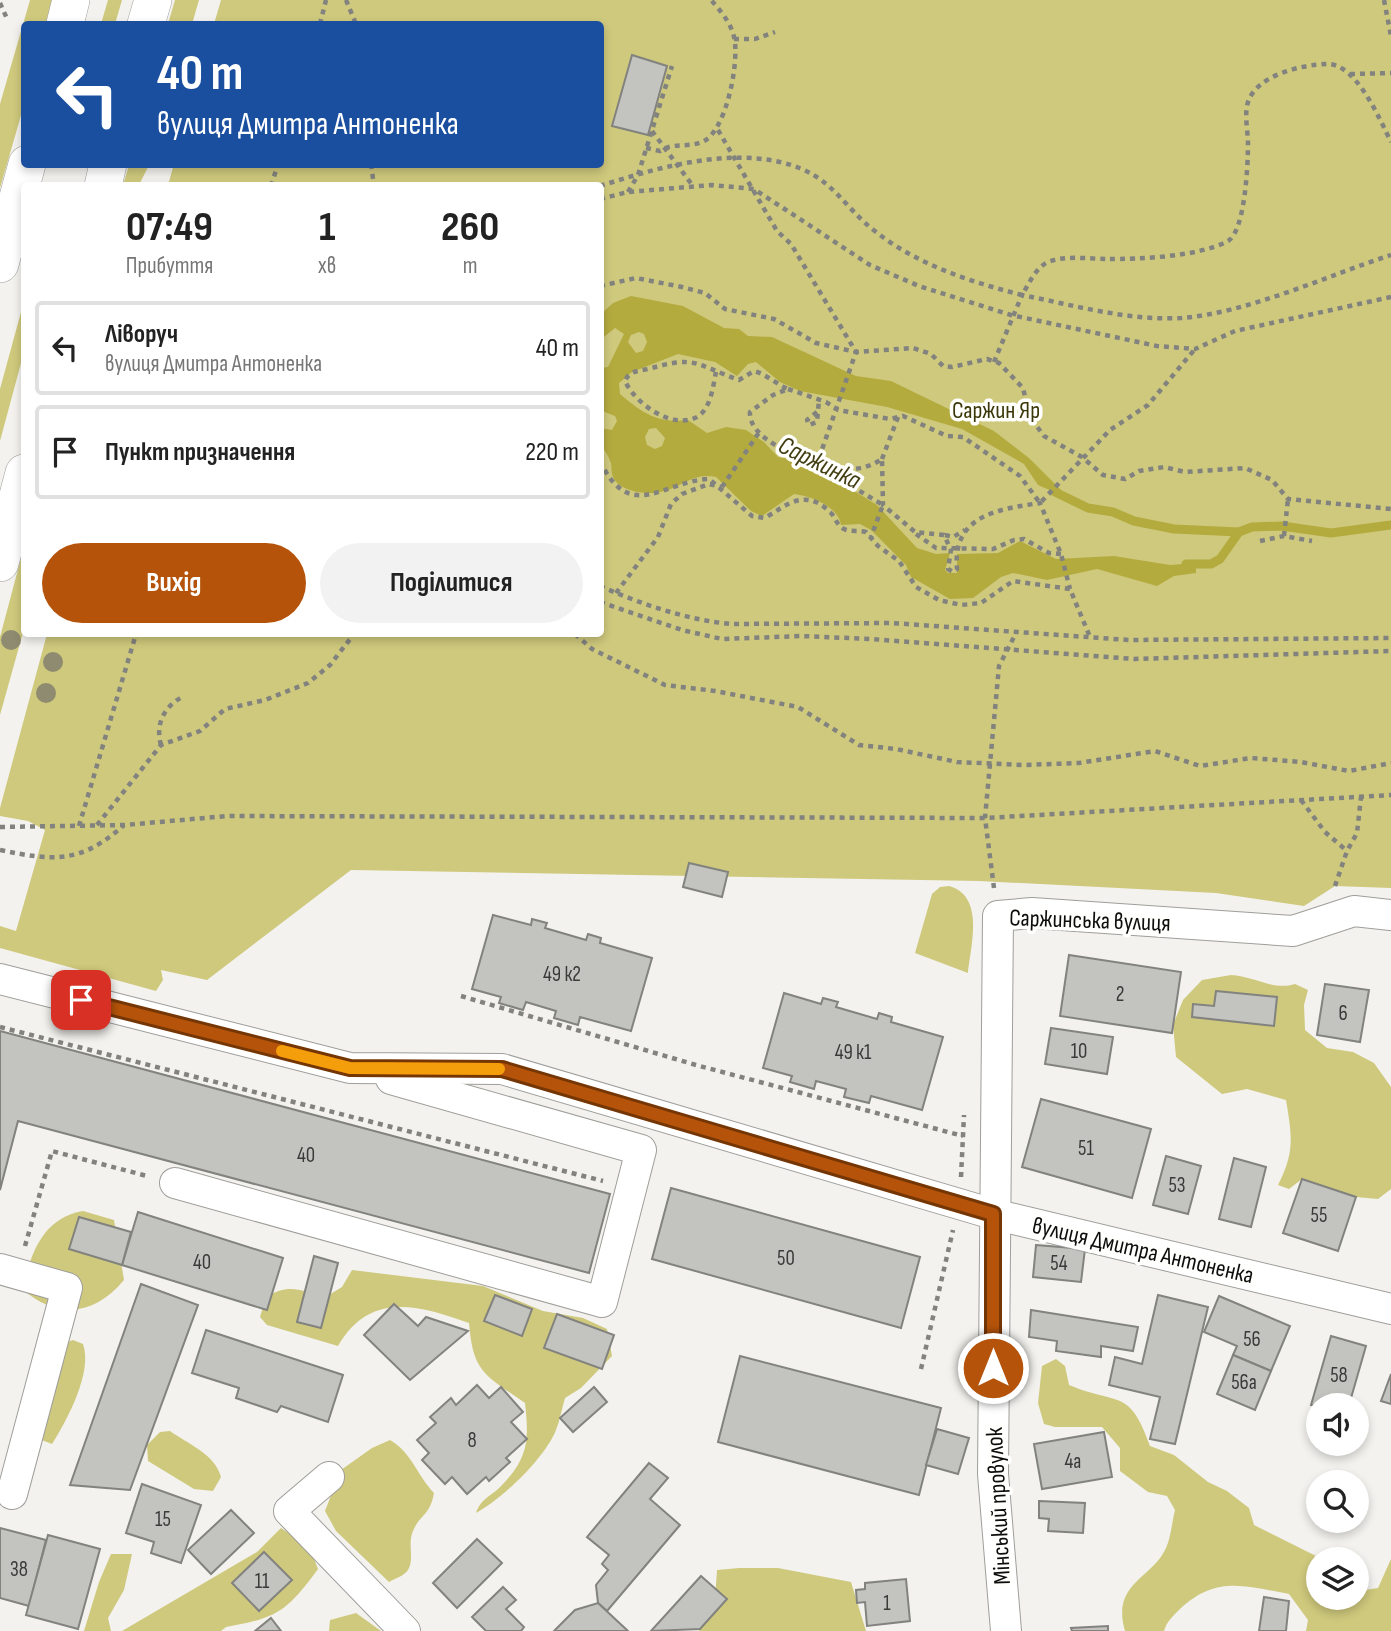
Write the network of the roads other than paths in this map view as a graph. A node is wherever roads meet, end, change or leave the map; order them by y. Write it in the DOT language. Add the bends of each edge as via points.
graph roads {
  1 [pos="71,0"];
  2 [pos="153,0"];
  3 [pos="66,21"];
  4 [pos="147,21"];
  5 [pos="21,186"];
  6 [pos="0,264"];
  7 [pos="21,484"];
  8 [pos="0,563"];
  9 [pos="1391,915"];
  10 [pos="0,979"];
  11 [pos="350,1068"];
  12 [pos="175,1183"];
  13 [pos="993,1214"];
  14 [pos="9,1272"];
  15 [pos="1391,1309"];
  16 [pos="329,1477"];
  17 [pos="12,1494"];
  18 [pos="405,1631"];
  19 [pos="1006,1631"];
  1 -- 3 [label="main road"];
  2 -- 4 [label="main road"];
  5 -- 6 [label="main road"];
  7 -- 8 [label="main road"];
  9 -- 13 [label="street, Саржинська вулиця" via="1354,911 1293,931 1032,913 998,916"];
  10 -- 11 [label="street, вулиця Дмитра Антоненка"];
  11 -- 12 [label="street" via="640,1150 602,1302"];
  11 -- 13 [label="street, вулиця Дмитра Антоненка" via="502,1069"];
  13 -- 15 [label="street, вулиця Дмитра Антоненка"];
  13 -- 19 [label="street, Мінський провулок" via="993,1474"];
  14 -- 17 [label="street" via="67,1288"];
  16 -- 18 [label="street" via="289,1511"];
}
